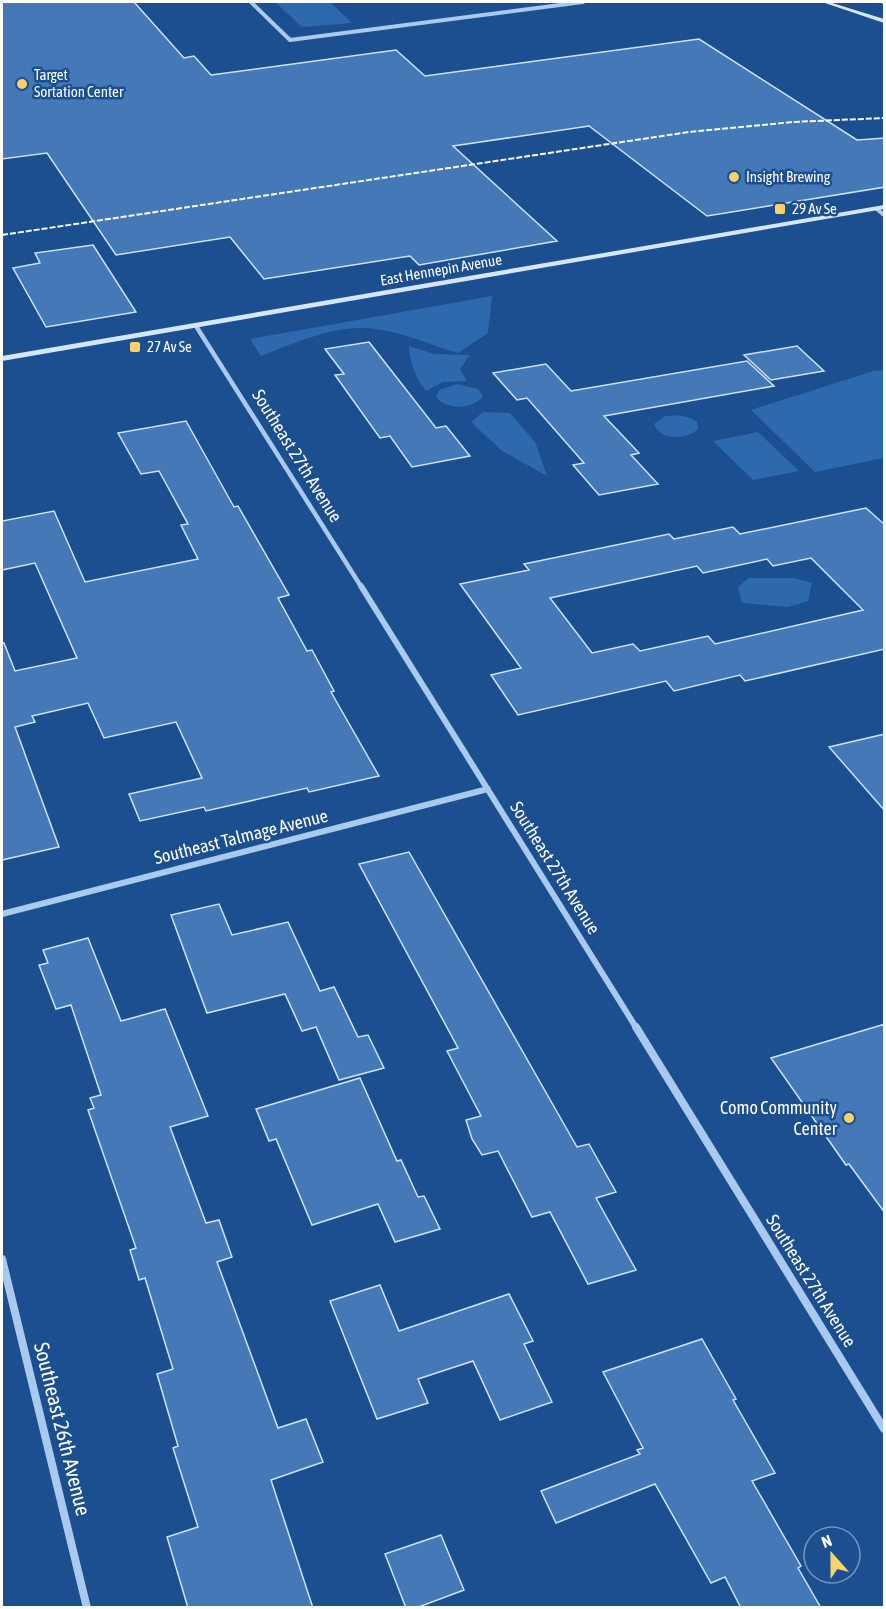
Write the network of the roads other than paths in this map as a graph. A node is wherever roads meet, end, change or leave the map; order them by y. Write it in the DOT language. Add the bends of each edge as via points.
graph roads {
  1 [pos="251,2"];
  2 [pos="583,2"];
  3 [pos="825,2"];
  4 [pos="885,21"];
  5 [pos="881,208"];
  6 [pos="885,214"];
  7 [pos="196,326"];
  8 [pos="2,359"];
  9 [pos="488,789"];
  10 [pos="2,914"];
  11 [pos="2,1259"];
  12 [pos="885,1429"];
  13 [pos="87,1608"];
  1 -- 2 [label="street" via="290,40"];
  3 -- 4 [label="main road"];
  5 -- 6 [label="street"];
  5 -- 7 [label="main road, East Hennepin Avenue"];
  7 -- 8 [label="main road, East Hennepin Avenue"];
  7 -- 9 [label="street, Southeast 27th Avenue"];
  9 -- 10 [label="street, Southeast Talmage Avenue"];
  9 -- 12 [label="street, Southeast 27th Avenue"];
  11 -- 13 [label="street, Southeast 26th Avenue"];
}
